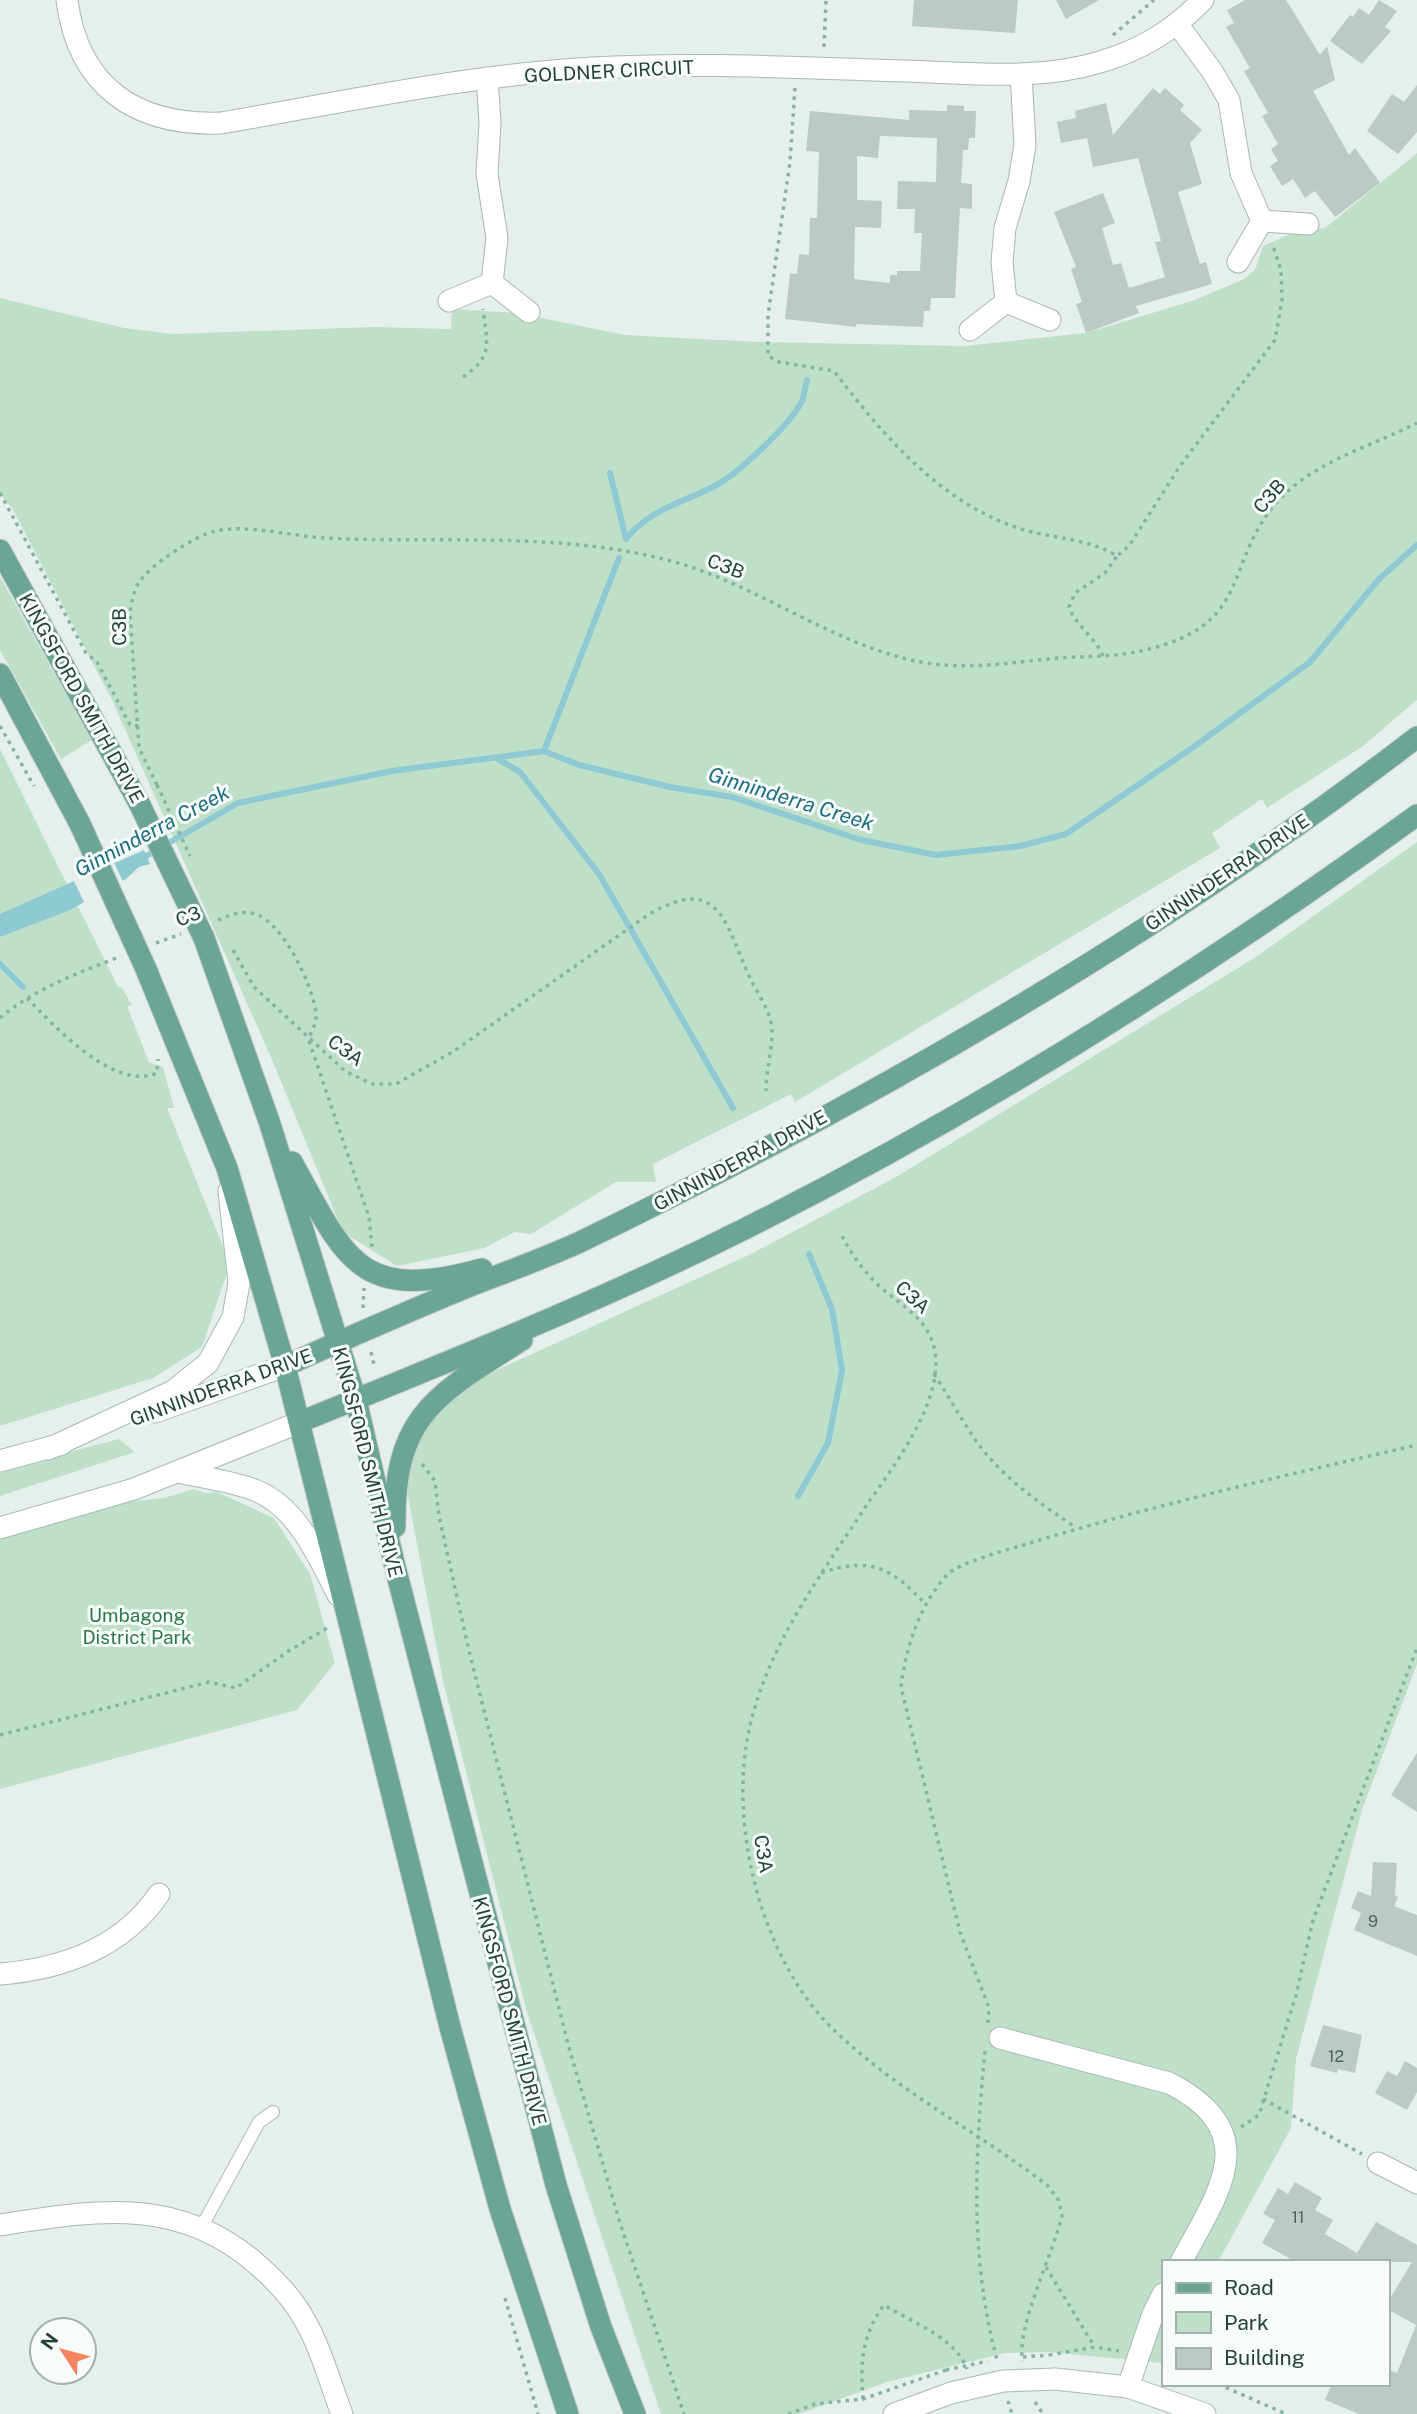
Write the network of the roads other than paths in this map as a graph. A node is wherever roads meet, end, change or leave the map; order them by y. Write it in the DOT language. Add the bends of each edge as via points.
graph roads {
  1 [pos="66,0"];
  2 [pos="1203,0"];
  3 [pos="1178,25"];
  4 [pos="1021,74"];
  5 [pos="487,78"];
  6 [pos="1262,221"];
  7 [pos="1308,224"];
  8 [pos="1238,262"];
  9 [pos="492,283"];
  10 [pos="449,301"];
  11 [pos="1006,302"];
  12 [pos="529,312"];
  13 [pos="1050,320"];
  14 [pos="970,330"];
  15 [pos="0,550"];
  16 [pos="0,674"];
  17 [pos="1417,737"];
  18 [pos="1417,815"];
  19 [pos="270,1124"];
  20 [pos="227,1168"];
  21 [pos="575,1244"];
  22 [pos="574,1307"];
  23 [pos="337,1342"];
  24 [pos="285,1366"];
  25 [pos="356,1400"];
  26 [pos="300,1422"];
  27 [pos="48,1449"];
  28 [pos="0,1461"];
  29 [pos="178,1472"];
  30 [pos="0,1528"];
  31 [pos="395,1567"];
  32 [pos="347,1614"];
  33 [pos="159,1894"];
  34 [pos="0,1973"];
  35 [pos="991,2039"];
  36 [pos="273,2112"];
  37 [pos="1378,2162"];
  38 [pos="1417,2183"];
  39 [pos="0,2225"];
  40 [pos="201,2228"];
  41 [pos="1182,2260"];
  42 [pos="1162,2296"];
  43 [pos="601,2327"];
  44 [pos="1128,2387"];
  45 [pos="342,2414"];
  46 [pos="568,2414"];
  47 [pos="635,2414"];
  48 [pos="651,2414"];
  49 [pos="894,2414"];
  50 [pos="1205,2414"];
  1 -- 5 [label="street, GOLDNER CIRCUIT" via="78,46 92,73 137,109 188,124 221,123"];
  2 -- 3 [label="street, GOLDNER CIRCUIT"];
  3 -- 4 [label="street, GOLDNER CIRCUIT" via="1144,46 1101,62"];
  3 -- 6 [label="street" via="1229,100 1241,173"];
  4 -- 5 [label="street, GOLDNER CIRCUIT" via="593,68"];
  4 -- 11 [label="street" via="1025,145 1004,228"];
  5 -- 9 [label="street" via="487,174 497,238"];
  6 -- 7 [label="street"];
  6 -- 8 [label="street"];
  9 -- 10 [label="street"];
  9 -- 12 [label="street"];
  11 -- 13 [label="street"];
  11 -- 14 [label="street"];
  15 -- 19 [label="main road, KINGSFORD SMITH DRIVE, bridge" via="139,803 201,931"];
  16 -- 20 [label="main road, bridge" via="80,824 146,969"];
  17 -- 21 [label="main road, GINNINDERRA DRIVE" via="1280,838 1031,999 908,1071"];
  18 -- 22 [label="main road" via="1183,977 996,1092 713,1244"];
  19 -- 21 [label="main road" via="337,1243 351,1259 383,1276 443,1280"];
  19 -- 23 [label="main road, KINGSFORD SMITH DRIVE"];
  20 -- 24 [label="main road"];
  20 -- 27 [label="street" via="239,1283 233,1317 208,1363 173,1391"];
  21 -- 23 [label="main road, GINNINDERRA DRIVE"];
  22 -- 25 [label="main road"];
  22 -- 31 [label="main road" via="456,1381 418,1419 397,1471"];
  23 -- 24 [label="main road, GINNINDERRA DRIVE"];
  23 -- 25 [label="main road, KINGSFORD SMITH DRIVE"];
  24 -- 26 [label="main road"];
  24 -- 27 [label="street, GINNINDERRA DRIVE"];
  25 -- 26 [label="main road"];
  25 -- 31 [label="main road, KINGSFORD SMITH DRIVE"];
  26 -- 29 [label="street"];
  26 -- 32 [label="main road"];
  27 -- 28 [label="street, GINNINDERRA DRIVE"];
  29 -- 30 [label="street"];
  29 -- 32 [label="street" via="258,1491 281,1506 306,1536"];
  31 -- 43 [label="main road, KINGSFORD SMITH DRIVE" via="549,2160"];
  32 -- 46 [label="main road" via="460,2066 500,2209"];
  33 -- 34 [label="street" via="136,1923 94,1951"];
  35 -- 41 [label="street" via="1169,2083 1210,2111 1227,2143 1222,2178"];
  36 -- 40 [label="lane" via="259,2122"];
  37 -- 38 [label="street"];
  39 -- 40 [label="street" via="113,2211 147,2212"];
  40 -- 45 [label="street" via="248,2256 282,2288 304,2319"];
  42 -- 44 [label="street"];
  43 -- 47 [label="main road, KINGSFORD SMITH DRIVE"];
  43 -- 48 [label="main road"];
  44 -- 49 [label="street, bridge" via="1055,2379 1003,2381 951,2393"];
  44 -- 50 [label="street"];
}
